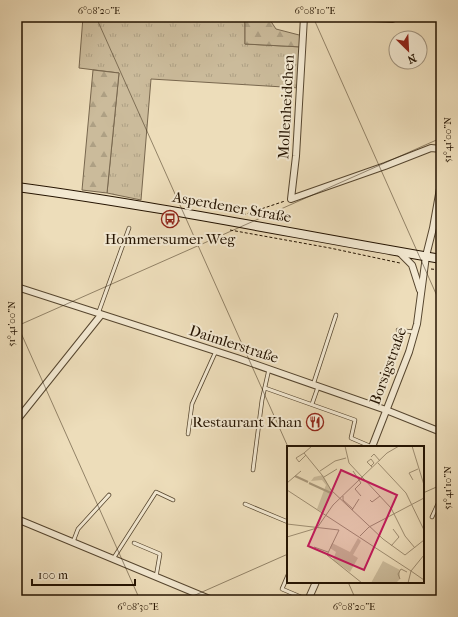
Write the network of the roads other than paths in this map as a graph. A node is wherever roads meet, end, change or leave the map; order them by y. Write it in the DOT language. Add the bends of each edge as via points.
graph roads {
  1 [pos="304,17"];
  2 [pos="352,17"];
  3 [pos="397,17"];
  4 [pos="441,149"];
  5 [pos="441,183"];
  6 [pos="17,187"];
  7 [pos="129,228"];
  8 [pos="399,252"];
  9 [pos="426,256"];
  10 [pos="441,259"];
  11 [pos="17,287"];
  12 [pos="421,293"];
  13 [pos="100,314"];
  14 [pos="336,315"];
  15 [pos="398,330"];
  16 [pos="414,332"];
  17 [pos="216,351"];
  18 [pos="269,369"];
  19 [pos="316,386"];
  20 [pos="265,388"];
  21 [pos="312,404"];
  22 [pos="386,410"];
  23 [pos="17,420"];
  24 [pos="441,432"];
  25 [pos="188,434"];
  26 [pos="370,446"];
  27 [pos="372,446"];
  28 [pos="253,470"];
  29 [pos="109,495"];
  30 [pos="441,497"];
  31 [pos="173,500"];
  32 [pos="245,504"];
  33 [pos="432,517"];
  34 [pos="17,519"];
  35 [pos="287,522"];
  36 [pos="73,542"];
  37 [pos="134,543"];
  38 [pos="113,559"];
  39 [pos="156,577"];
  40 [pos="287,577"];
  41 [pos="316,583"];
  42 [pos="212,600"];
  43 [pos="308,600"];
  1 -- 4 [label="street, Mollenheidchen" via="291,199 431,148"];
  2 -- 3 [label="street"];
  5 -- 9 [label="street, Borsigstraße"];
  6 -- 8 [label="main road, Asperdener Straße" via="213,218"];
  7 -- 13 [label="lane"];
  8 -- 9 [label="main road, Asperdener Straße"];
  8 -- 12 [label="street, Borsigstraße" via="412,265"];
  9 -- 10 [label="main road, Asperdener Straße"];
  9 -- 12 [label="street, Borsigstraße"];
  11 -- 13 [label="street, Daimlerstraße"];
  12 -- 16 [label="street, Borsigstraße"];
  13 -- 17 [label="street, Daimlerstraße"];
  13 -- 23 [label="street"];
  14 -- 19 [label="lane"];
  15 -- 16 [label="lane"];
  16 -- 22 [label="street, Borsigstraße" via="409,352"];
  17 -- 18 [label="street, Daimlerstraße"];
  17 -- 25 [label="lane" via="192,404"];
  18 -- 19 [label="street, Daimlerstraße"];
  18 -- 20 [label="lane"];
  19 -- 21 [label="lane"];
  19 -- 22 [label="street, Daimlerstraße"];
  20 -- 21 [label="lane"];
  20 -- 28 [label="lane"];
  21 -- 26 [label="lane" via="355,420 351,438"];
  22 -- 24 [label="street, Daimlerstraße"];
  22 -- 27 [label="street, Borsigstraße"];
  29 -- 36 [label="lane" via="78,529"];
  30 -- 33 [label="lane"];
  31 -- 38 [label="lane" via="156,492"];
  32 -- 35 [label="lane"];
  34 -- 36 [label="street"];
  36 -- 38 [label="street"];
  37 -- 39 [label="lane" via="160,554"];
  38 -- 39 [label="street"];
  39 -- 42 [label="street"];
  40 -- 43 [label="lane" via="282,589"];
  41 -- 43 [label="street"];
}
